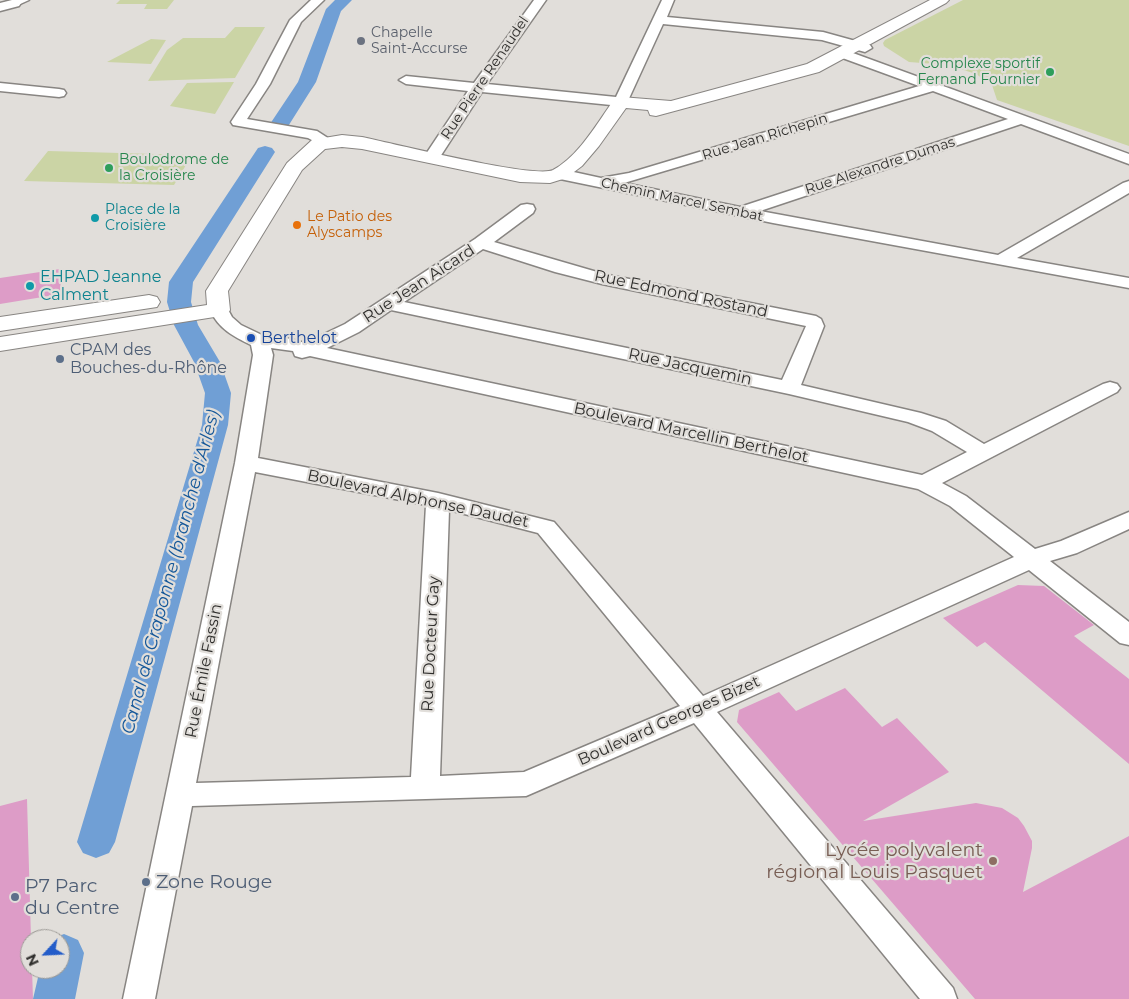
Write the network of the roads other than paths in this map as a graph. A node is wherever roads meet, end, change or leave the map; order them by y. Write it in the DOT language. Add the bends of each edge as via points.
graph roads {
  1 [pos="318,0"];
  2 [pos="540,0"];
  3 [pos="668,0"];
  4 [pos="941,0"];
  5 [pos="20,1"];
  6 [pos="0,7"];
  7 [pos="658,20"];
  8 [pos="849,49"];
  9 [pos="813,68"];
  10 [pos="909,77"];
  11 [pos="406,80"];
  12 [pos="0,87"];
  13 [pos="478,87"];
  14 [pos="932,88"];
  15 [pos="59,93"];
  16 [pos="621,102"];
  17 [pos="673,106"];
  18 [pos="1020,120"];
  19 [pos="599,134"];
  20 [pos="326,142"];
  21 [pos="432,157"];
  22 [pos="1129,159"];
  23 [pos="560,174"];
  24 [pos="596,182"];
  25 [pos="1129,186"];
  26 [pos="527,209"];
  27 [pos="740,212"];
  28 [pos="481,243"];
  29 [pos="1001,260"];
  30 [pos="1126,280"];
  31 [pos="218,301"];
  32 [pos="388,304"];
  33 [pos="166,309"];
  34 [pos="0,324"];
  35 [pos="0,344"];
  36 [pos="262,348"];
  37 [pos="306,349"];
  38 [pos="789,388"];
  39 [pos="1110,388"];
  40 [pos="984,452"];
  41 [pos="246,462"];
  42 [pos="925,484"];
  43 [pos="438,500"];
  44 [pos="1129,520"];
  45 [pos="1031,559"];
  46 [pos="1129,636"];
  47 [pos="699,709"];
  48 [pos="425,788"];
  49 [pos="180,795"];
  50 [pos="138,999"];
  51 [pos="941,999"];
  1 -- 20 [label="street, Chemin Marcel Sembat" via="296,20 238,122 312,134"];
  2 -- 13 [label="street, Rue Pierre Renaudel"];
  3 -- 7 [label="street"];
  4 -- 8 [label="main road"];
  5 -- 6 [label="street"];
  7 -- 8 [label="street" via="823,36"];
  7 -- 16 [label="street"];
  8 -- 9 [label="main road"];
  8 -- 10 [label="street"];
  9 -- 10 [label="street" via="850,64"];
  9 -- 17 [label="main road"];
  10 -- 14 [label="street"];
  11 -- 13 [label="street"];
  12 -- 15 [label="street"];
  13 -- 16 [label="street"];
  13 -- 21 [label="street, Rue Pierre Renaudel"];
  14 -- 18 [label="street"];
  14 -- 24 [label="street, Rue Jean Richepin" via="631,177"];
  16 -- 17 [label="main road"];
  16 -- 19 [label="main road"];
  17 -- 19 [label="main road"];
  18 -- 22 [label="street"];
  18 -- 27 [label="street, Rue Alexandre Dumas"];
  19 -- 23 [label="main road"];
  20 -- 21 [label="main road, Chemin Marcel Sembat" via="362,143"];
  20 -- 31 [label="main road" via="314,147 288,174"];
  21 -- 23 [label="main road, Chemin Marcel Sembat" via="534,178"];
  23 -- 24 [label="street, Chemin Marcel Sembat"];
  24 -- 27 [label="street, Chemin Marcel Sembat"];
  25 -- 29 [label="street"];
  26 -- 28 [label="street, Rue Jean Aicard"];
  27 -- 29 [label="street, Chemin Marcel Sembat"];
  28 -- 32 [label="street, Rue Jean Aicard"];
  28 -- 38 [label="street, Rue Edmond Rostand" via="644,290 809,320 815,326"];
  29 -- 30 [label="street, Chemin Marcel Sembat"];
  31 -- 33 [label="main road"];
  31 -- 36 [label="street" via="224,320"];
  32 -- 37 [label="street, Rue Jean Aicard" via="352,328"];
  32 -- 38 [label="street, Rue Jacquemin"];
  33 -- 34 [label="main road"];
  33 -- 35 [label="main road"];
  36 -- 37 [label="street" via="299,353"];
  36 -- 41 [label="street, Rue Émile Fassin"];
  37 -- 42 [label="street, Boulevard Marcellin Berthelot"];
  38 -- 40 [label="street, Rue Jacquemin" via="927,420"];
  39 -- 40 [label="street"];
  40 -- 42 [label="street"];
  41 -- 43 [label="street, Boulevard Alphonse Daudet"];
  41 -- 49 [label="street, Rue Émile Fassin"];
  42 -- 45 [label="street, Boulevard Marcellin Berthelot" via="958,500"];
  43 -- 47 [label="street, Boulevard Alphonse Daudet" via="546,527"];
  43 -- 48 [label="street, Rue Docteur Gay"];
  44 -- 45 [label="street, Boulevard Georges Bizet" via="1070,547"];
  45 -- 46 [label="street, Boulevard Marcellin Berthelot"];
  45 -- 47 [label="street, Boulevard Georges Bizet"];
  47 -- 48 [label="street, Boulevard Georges Bizet" via="526,784"];
  47 -- 51 [label="street, Boulevard Alphonse Daudet"];
  48 -- 49 [label="street, Boulevard Georges Bizet"];
  49 -- 50 [label="street, Rue Émile Fassin"];
}
